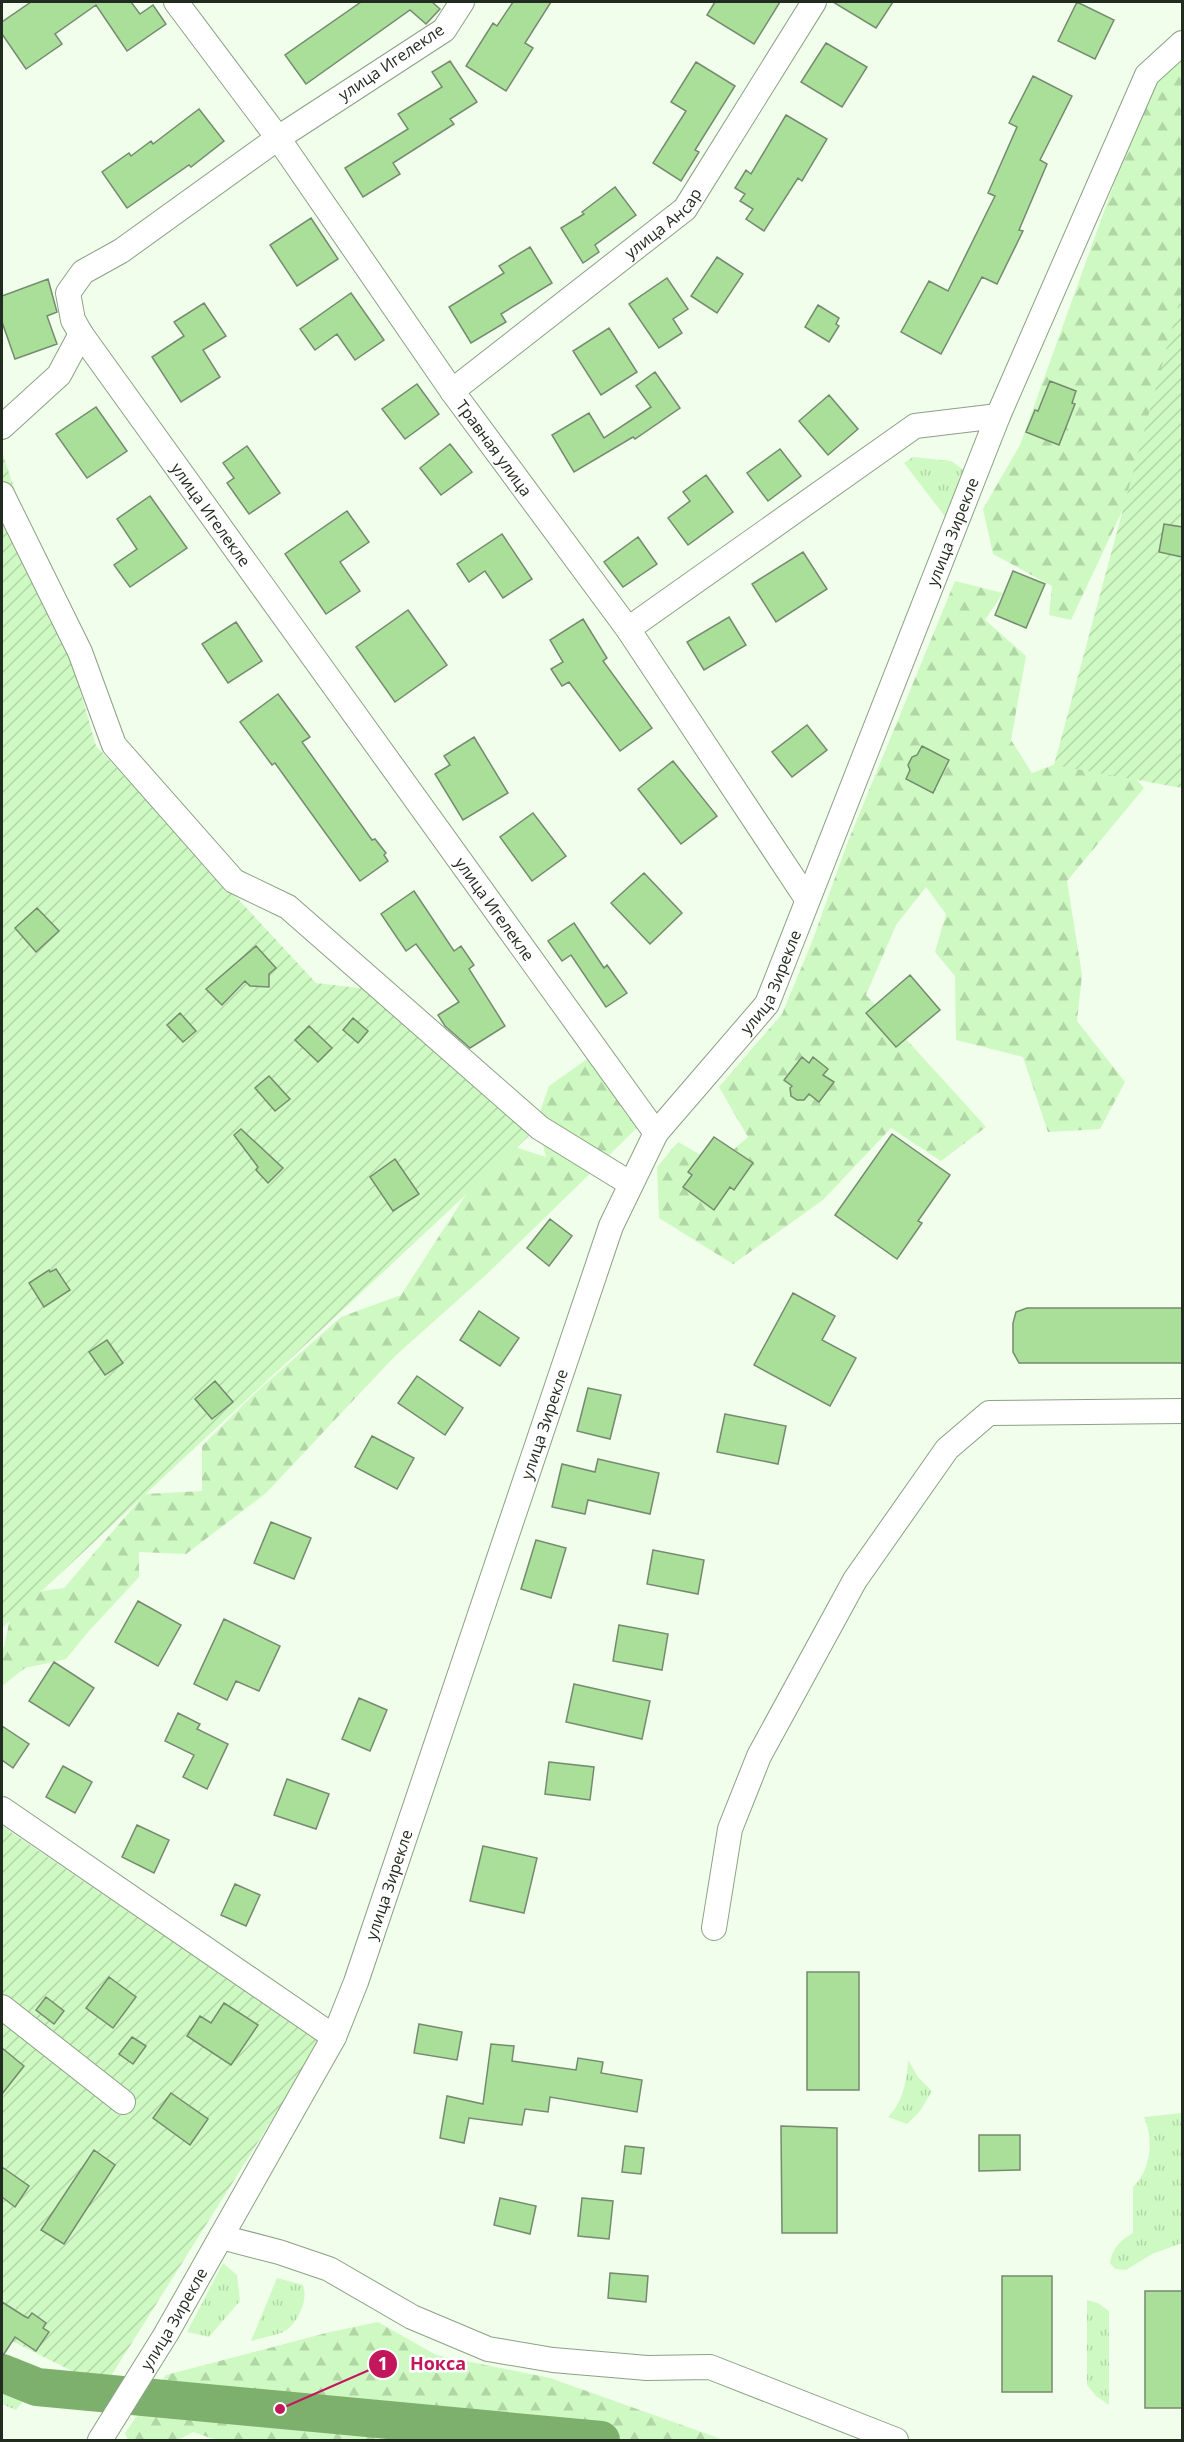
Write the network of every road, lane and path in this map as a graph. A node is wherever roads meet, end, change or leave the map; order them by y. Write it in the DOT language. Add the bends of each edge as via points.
graph roads {
  1 [pos="176,2"];
  2 [pos="462,2"];
  3 [pos="814,2"];
  4 [pos="1182,43"];
  5 [pos="278,138"];
  6 [pos="81,334"];
  7 [pos="452,391"];
  8 [pos="998,416"];
  9 [pos="2,427"];
  10 [pos="2,494"];
  11 [pos="628,629"];
  12 [pos="807,899"];
  13 [pos="656,1133"];
  14 [pos="631,1184"];
  15 [pos="1182,1411"];
  16 [pos="2,1809"];
  17 [pos="714,1928"];
  18 [pos="2,2007"];
  19 [pos="334,2037"];
  20 [pos="123,2102"];
  21 [pos="220,2236"];
  22 [pos="100,2440"];
  23 [pos="896,2440"];
  1 -- 5 [label="street, Травная улица"];
  2 -- 5 [label="street, улица Игелекле" via="444,30"];
  3 -- 7 [label="street, улица Ансар" via="685,209"];
  4 -- 8 [label="street, улица Зирекле" via="1147,75"];
  5 -- 6 [label="street, улица Игелекле" via="121,250 83,272 68,293 73,320"];
  5 -- 7 [label="street, Травная улица"];
  6 -- 9 [label="street" via="59,375"];
  6 -- 13 [label="street, улица Игелекле"];
  7 -- 11 [label="street, Травная улица"];
  8 -- 11 [label="street" via="915,426"];
  8 -- 12 [label="street, улица Зирекле"];
  10 -- 14 [label="street" via="80,652 114,745 234,881 288,907 540,1128"];
  11 -- 12 [label="street, Травная улица"];
  12 -- 13 [label="street, улица Зирекле" via="766,1004"];
  13 -- 14 [label="street, улица Зирекле"];
  14 -- 19 [label="street, улица Зирекле" via="611,1226 356,1982"];
  15 -- 17 [label="street" via="989,1413 947,1449 855,1580 759,1756 729,1829"];
  16 -- 19 [label="street"];
  18 -- 20 [label="street"];
  19 -- 21 [label="street, улица Зирекле"];
  21 -- 22 [label="street, улица Зирекле" via="166,2334"];
  21 -- 23 [label="street" via="329,2269 412,2317 488,2349 553,2360 647,2368 710,2367"];
}
